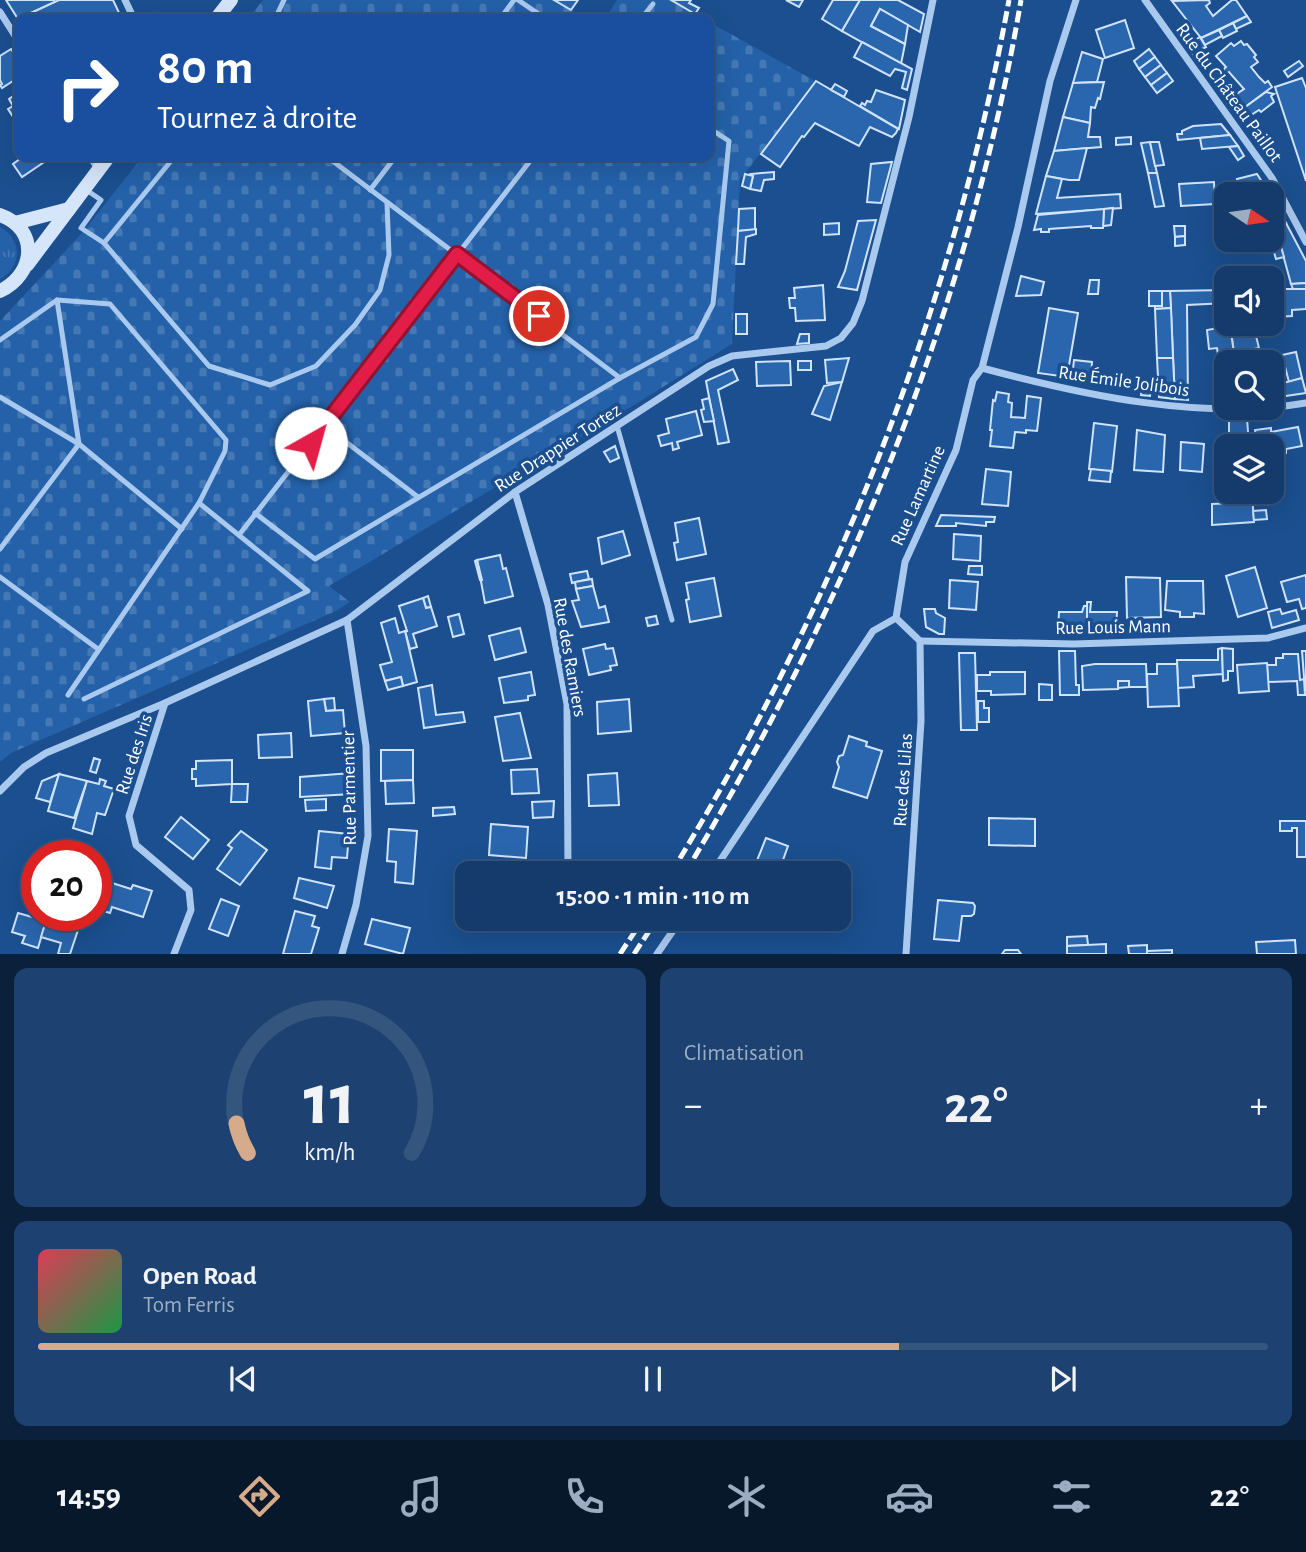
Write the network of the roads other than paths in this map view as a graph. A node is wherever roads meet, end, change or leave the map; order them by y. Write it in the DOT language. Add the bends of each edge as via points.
graph roads {
  1 [pos="231,0"];
  2 [pos="516,0"];
  3 [pos="933,0"];
  4 [pos="1076,0"];
  5 [pos="1145,0"];
  6 [pos="653,4"];
  7 [pos="0,12"];
  8 [pos="220,14"];
  9 [pos="504,14"];
  10 [pos="538,14"];
  11 [pos="645,14"];
  12 [pos="14,34"];
  13 [pos="714,131"];
  14 [pos="93,161"];
  15 [pos="105,161"];
  16 [pos="171,161"];
  17 [pos="332,161"];
  18 [pos="392,161"];
  19 [pos="530,161"];
  20 [pos="98,169"];
  21 [pos="83,187"];
  22 [pos="370,190"];
  23 [pos="387,203"];
  24 [pos="69,209"];
  25 [pos="0,215"];
  26 [pos="15,223"];
  27 [pos="103,243"];
  28 [pos="1306,243"];
  29 [pos="457,254"];
  30 [pos="26,265"];
  31 [pos="0,291"];
  32 [pos="57,300"];
  33 [pos="0,340"];
  34 [pos="982,368"];
  35 [pos="621,378"];
  36 [pos="0,397"];
  37 [pos="1306,402"];
  38 [pos="325,426"];
  39 [pos="617,426"];
  40 [pos="79,444"];
  41 [pos="515,492"];
  42 [pos="418,497"];
  43 [pos="199,503"];
  44 [pos="255,513"];
  45 [pos="182,529"];
  46 [pos="239,535"];
  47 [pos="0,549"];
  48 [pos="0,577"];
  49 [pos="896,618"];
  50 [pos="347,620"];
  51 [pos="671,620"];
  52 [pos="1306,628"];
  53 [pos="920,641"];
  54 [pos="98,649"];
  55 [pos="68,695"];
  56 [pos="84,699"];
  57 [pos="165,703"];
  58 [pos="0,791"];
  59 [pos="568,861"];
  60 [pos="720,861"];
  61 [pos="673,931"];
  62 [pos="174,954"];
  63 [pos="342,954"];
  64 [pos="657,954"];
  65 [pos="906,954"];
  1 -- 8 [label="street"];
  2 -- 9 [label="lane"];
  2 -- 10 [label="lane"];
  3 -- 39 [label="street, Rue Drappier Tortez" via="909,117 862,301 847,330 826,346 732,356"];
  4 -- 34 [label="street, Rue Lamartine" via="1050,81"];
  5 -- 28 [label="street, Rue du Château Paillot" via="1272,178"];
  6 -- 11 [label="lane"];
  7 -- 12 [label="street"];
  13 -- 35 [label="lane" via="729,141 713,304 696,337"];
  14 -- 20 [label="street"];
  15 -- 20 [label="street"];
  16 -- 27 [label="lane"];
  17 -- 22 [label="lane"];
  18 -- 22 [label="lane"];
  19 -- 29 [label="lane"];
  20 -- 21 [label="street"];
  21 -- 24 [label="street"];
  21 -- 27 [label="lane" via="101,200 82,228"];
  22 -- 23 [label="lane"];
  23 -- 27 [label="lane" via="389,255 380,290 316,366 270,385 209,366"];
  23 -- 29 [label="lane"];
  24 -- 26 [label="street"];
  24 -- 30 [label="street"];
  25 -- 26 [label="street"];
  26 -- 30 [label="street" via="27,242"];
  29 -- 35 [label="lane"];
  29 -- 38 [label="lane"];
  30 -- 31 [label="street" via="12,285"];
  32 -- 33 [label="lane"];
  32 -- 40 [label="lane"];
  32 -- 43 [label="lane" via="110,304 226,440"];
  34 -- 37 [label="street, Rue Émile Jolibois" via="1054,387 1176,405 1251,409"];
  34 -- 49 [label="street, Rue Lamartine" via="973,380 956,450 905,562"];
  35 -- 42 [label="lane"];
  36 -- 40 [label="lane"];
  38 -- 42 [label="lane"];
  38 -- 44 [label="lane"];
  39 -- 41 [label="street, Rue Drappier Tortez"];
  39 -- 51 [label="lane"];
  40 -- 45 [label="lane"];
  40 -- 47 [label="lane"];
  41 -- 50 [label="street, Rue Drappier Tortez"];
  41 -- 59 [label="street, Rue des Ramiers" via="548,606 567,704"];
  42 -- 44 [label="lane" via="315,559"];
  43 -- 45 [label="lane"];
  43 -- 46 [label="lane"];
  44 -- 46 [label="lane"];
  45 -- 54 [label="lane"];
  46 -- 56 [label="lane" via="308,591"];
  48 -- 54 [label="lane"];
  49 -- 53 [label="street"];
  49 -- 60 [label="street" via="873,631"];
  50 -- 57 [label="street, Rue Drappier Tortez"];
  50 -- 63 [label="street, Rue Parmentier" via="366,746 368,836"];
  52 -- 53 [label="street, Rue Louis Mann" via="1268,638"];
  53 -- 65 [label="street, Rue des Lilas" via="921,721"];
  54 -- 55 [label="lane"];
  57 -- 58 [label="street, Rue Drappier Tortez" via="46,753"];
  57 -- 62 [label="street, Rue des Iris" via="130,816 136,845 190,890 191,911"];
  61 -- 64 [label="street"];
}
